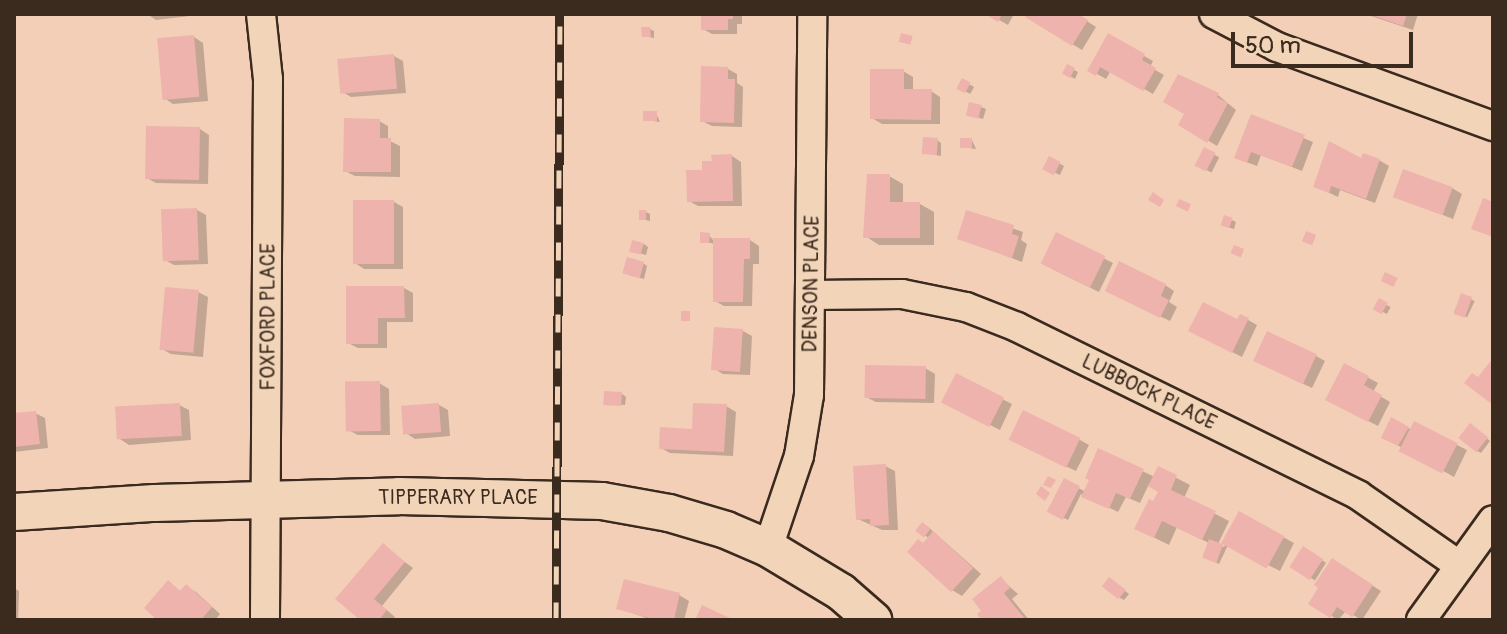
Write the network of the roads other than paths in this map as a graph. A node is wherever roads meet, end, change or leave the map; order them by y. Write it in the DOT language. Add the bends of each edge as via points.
graph roads {
  1 [pos="261,14"];
  2 [pos="812,14"];
  3 [pos="1214,14"];
  4 [pos="1493,126"];
  5 [pos="811,295"];
  6 [pos="266,500"];
  7 [pos="14,512"];
  8 [pos="1493,520"];
  9 [pos="768,548"];
  10 [pos="1460,566"];
  11 [pos="265,620"];
  12 [pos="873,620"];
  13 [pos="1421,620"];
  1 -- 6 [label="street, FOXFORD PLACE" via="268,94"];
  2 -- 5 [label="street, DENSON PLACE"];
  3 -- 4 [label="street" via="1277,47"];
  5 -- 9 [label="street, DENSON PLACE" via="804,431"];
  5 -- 10 [label="street, LUBBOCK PLACE" via="902,294 966,307 1017,327 1358,495"];
  6 -- 7 [label="street, TIPPERARY PLACE"];
  6 -- 9 [label="street, TIPPERARY PLACE" via="399,496 602,501 669,513"];
  6 -- 11 [label="street, FOXFORD PLACE"];
  8 -- 10 [label="street"];
  9 -- 12 [label="street, TIPPERARY PLACE" via="841,592"];
  10 -- 13 [label="street"];
}
